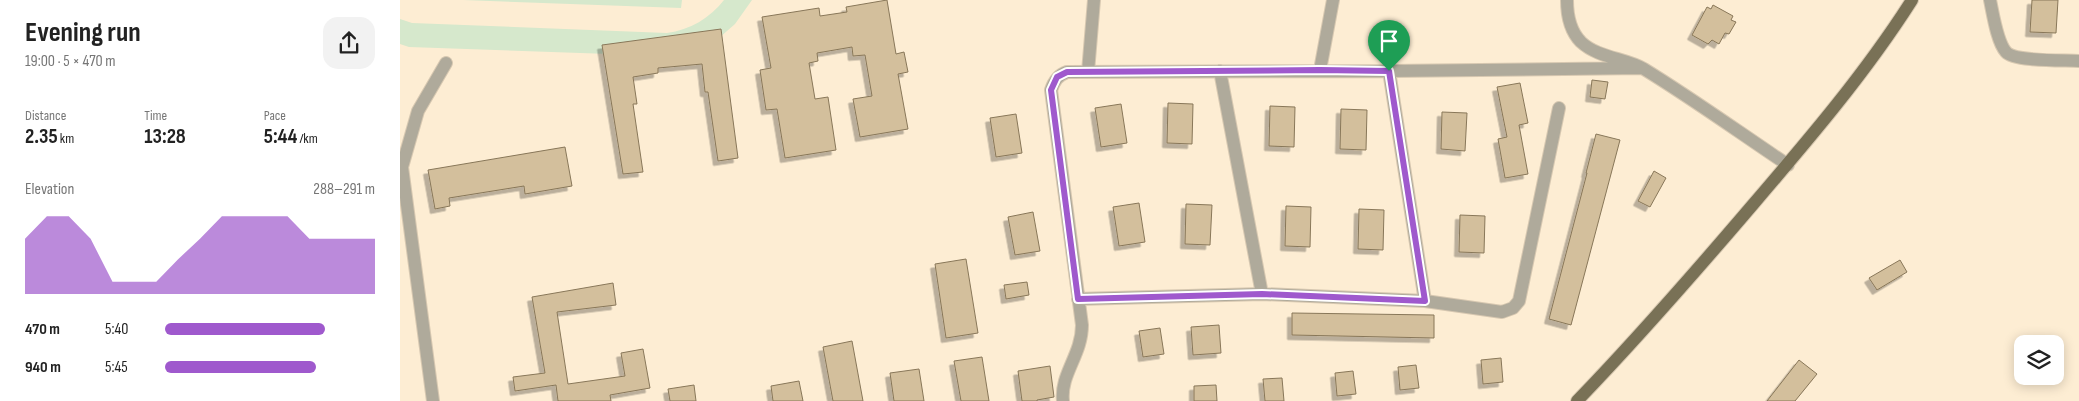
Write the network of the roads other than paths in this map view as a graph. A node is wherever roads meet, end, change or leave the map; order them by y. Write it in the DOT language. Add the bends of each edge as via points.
graph roads {
  1 [pos="1094,0"];
  2 [pos="1333,0"];
  3 [pos="1566,0"];
  4 [pos="1912,0"];
  5 [pos="1990,0"];
  6 [pos="2079,61"];
  7 [pos="446,64"];
  8 [pos="1642,68"];
  9 [pos="1320,70"];
  10 [pos="1220,71"];
  11 [pos="1389,71"];
  12 [pos="1088,72"];
  13 [pos="1559,108"];
  14 [pos="1788,165"];
  15 [pos="1262,294"];
  16 [pos="1078,299"];
  17 [pos="1425,301"];
  18 [pos="433,401"];
  19 [pos="1063,401"];
  20 [pos="1577,401"];
  1 -- 12 [label="street"];
  2 -- 9 [label="street"];
  3 -- 8 [label="street" via="1569,23 1579,40 1613,58"];
  4 -- 14 [label="main road"];
  5 -- 6 [label="street" via="2007,53 2017,58"];
  7 -- 18 [label="street" via="418,111 402,167"];
  8 -- 11 [label="street"];
  8 -- 14 [label="street"];
  9 -- 10 [label="street"];
  9 -- 11 [label="street"];
  10 -- 12 [label="street"];
  10 -- 15 [label="street"];
  11 -- 17 [label="street"];
  12 -- 16 [label="street" via="1062,74 1051,90"];
  13 -- 17 [label="street" via="1519,301 1513,308 1502,312"];
  14 -- 20 [label="main road" via="1664,308"];
  15 -- 16 [label="street"];
  15 -- 17 [label="street"];
  16 -- 19 [label="street" via="1082,337 1062,387"];
}
